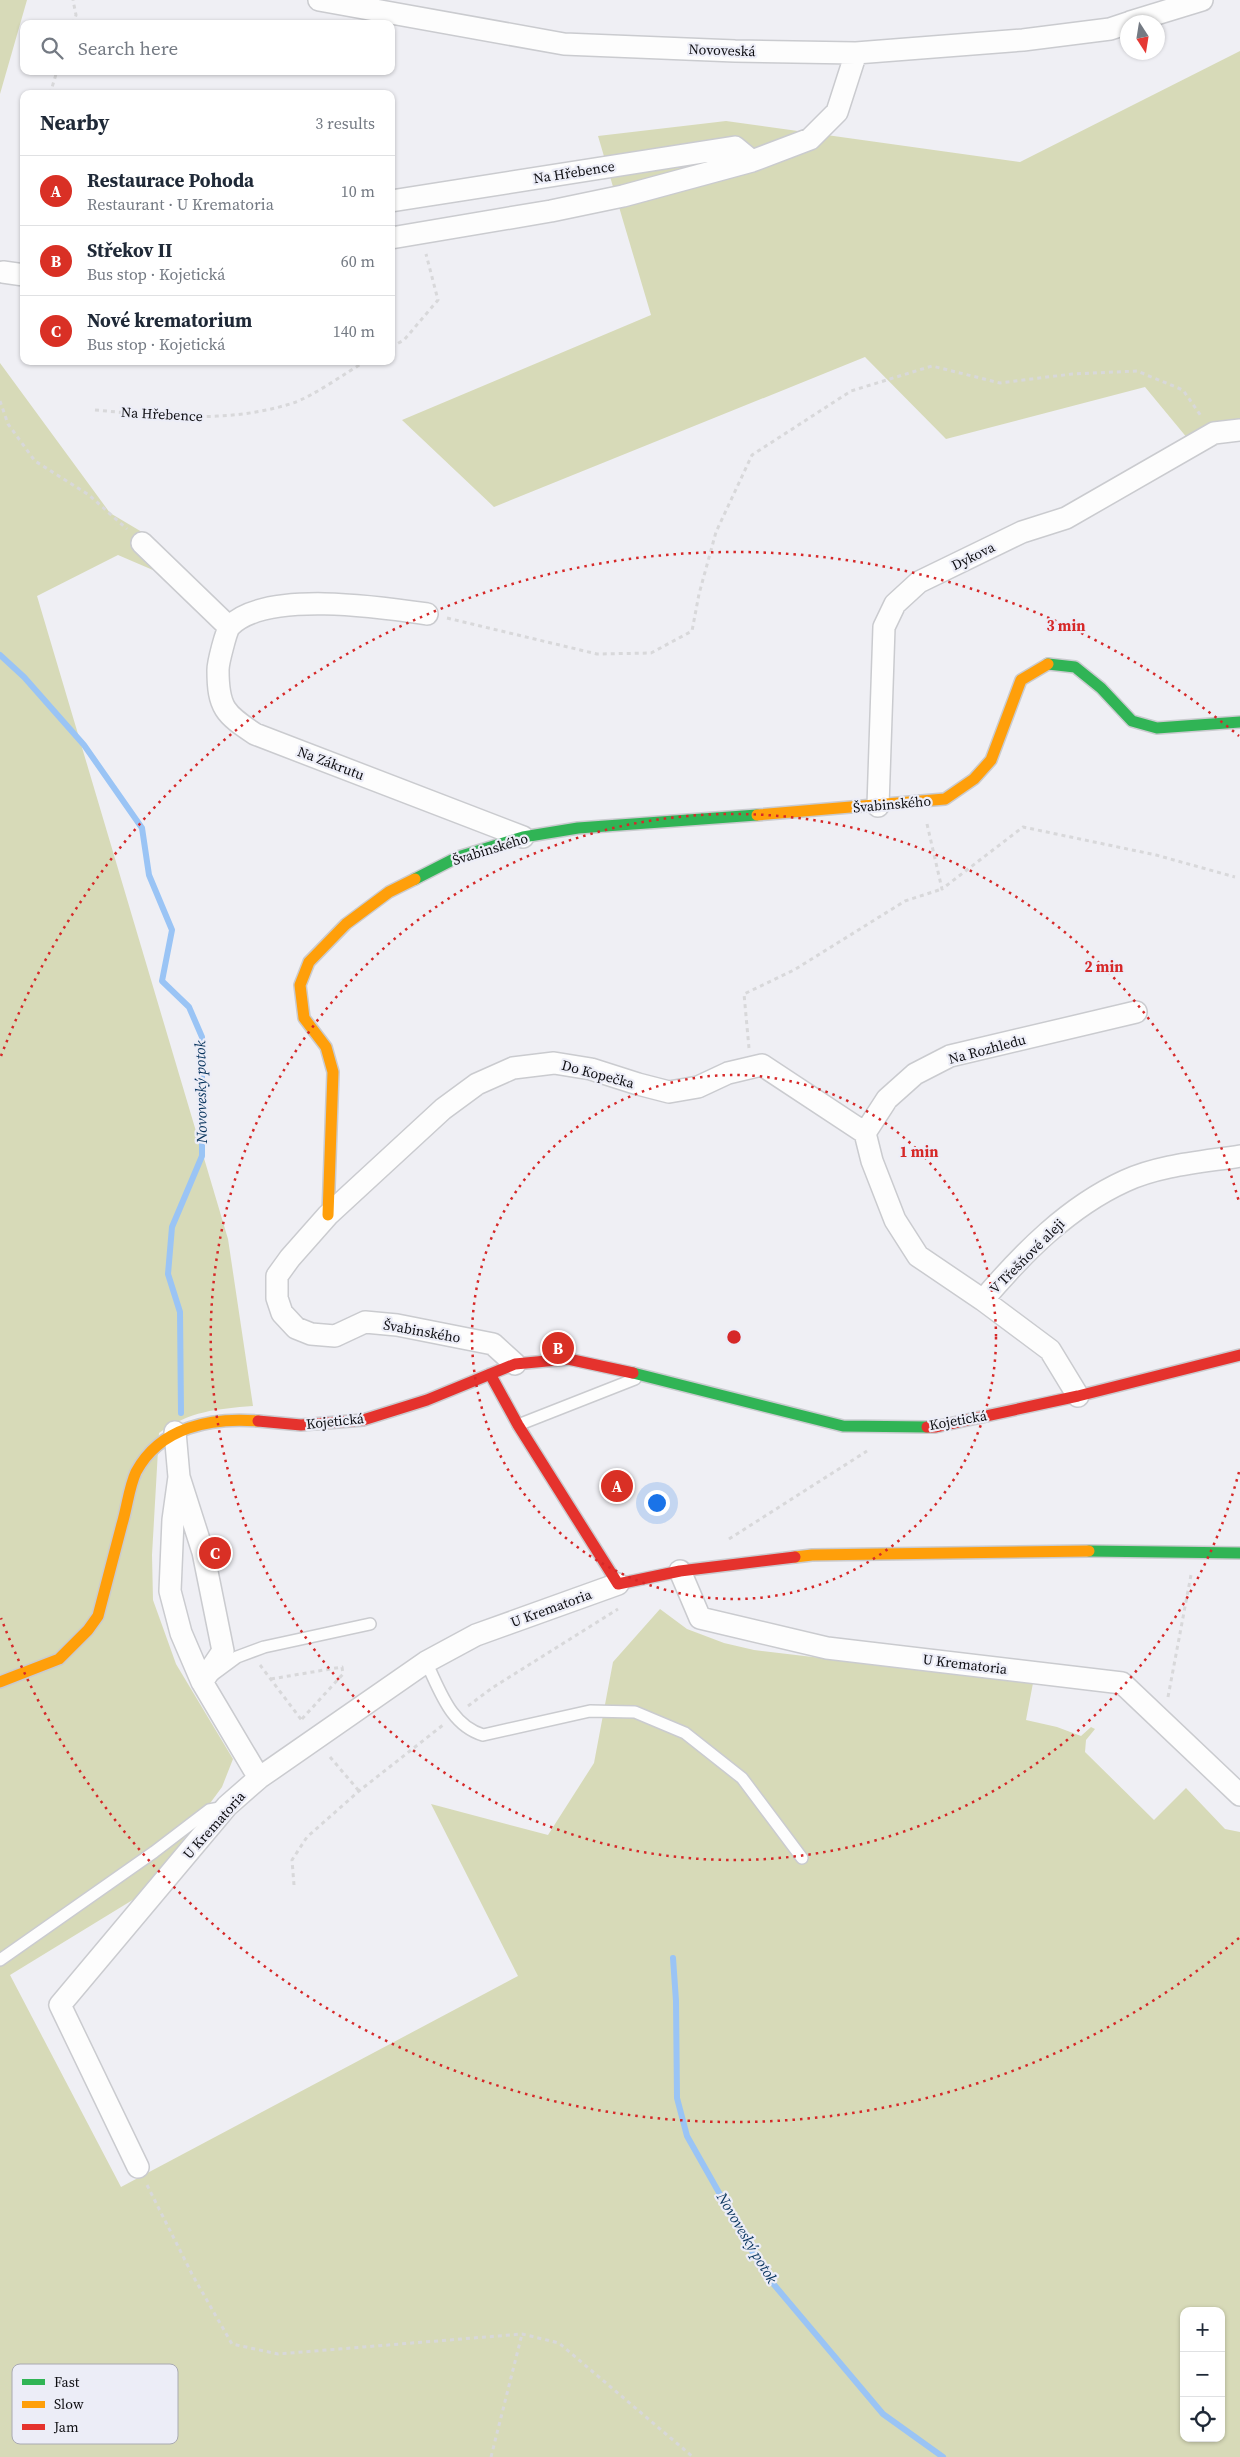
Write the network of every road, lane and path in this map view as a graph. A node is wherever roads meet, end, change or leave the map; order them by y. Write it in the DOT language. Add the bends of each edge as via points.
graph roads {
  1 [pos="73,0"];
  2 [pos="319,0"];
  3 [pos="1202,0"];
  4 [pos="1154,15"];
  5 [pos="74,20"];
  6 [pos="1120,26"];
  7 [pos="856,53"];
  8 [pos="57,75"];
  9 [pos="51,90"];
  10 [pos="752,161"];
  11 [pos="395,200"];
  12 [pos="421,233"];
  13 [pos="395,237"];
  14 [pos="395,345"];
  15 [pos="359,365"];
  16 [pos="0,400"];
  17 [pos="94,410"];
  18 [pos="1240,430"];
  19 [pos="1214,432"];
  20 [pos="142,543"];
  21 [pos="427,614"];
  22 [pos="229,627"];
  23 [pos="1240,722"];
  24 [pos="922,802"];
  25 [pos="878,806"];
  26 [pos="522,837"];
  27 [pos="1235,877"];
  28 [pos="942,889"];
  29 [pos="1136,1012"];
  30 [pos="751,1068"];
  31 [pos="865,1133"];
  32 [pos="1240,1156"];
  33 [pos="328,1215"];
  34 [pos="983,1300"];
  35 [pos="1240,1355"];
  36 [pos="515,1364"];
  37 [pos="490,1374"];
  38 [pos="645,1376"];
  39 [pos="1078,1396"];
  40 [pos="518,1425"];
  41 [pos="175,1432"];
  42 [pos="872,1448"];
  43 [pos="179,1476"];
  44 [pos="722,1544"];
  45 [pos="1196,1552"];
  46 [pos="1240,1553"];
  47 [pos="680,1571"];
  48 [pos="618,1584"];
  49 [pos="622,1606"];
  50 [pos="370,1624"];
  51 [pos="253,1651"];
  52 [pos="426,1662"];
  53 [pos="270,1679"];
  54 [pos="0,1682"];
  55 [pos="202,1682"];
  56 [pos="454,1717"];
  57 [pos="302,1720"];
  58 [pos="1163,1722"];
  59 [pos="304,1724"];
  60 [pos="330,1756"];
  61 [pos="259,1778"];
  62 [pos="359,1791"];
  63 [pos="1240,1794"];
  64 [pos="227,1806"];
  65 [pos="802,1858"];
  66 [pos="294,1885"];
  67 [pos="0,1960"];
  68 [pos="138,2167"];
  69 [pos="522,2334"];
  70 [pos="491,2457"];
  71 [pos="694,2457"];
  1 -- 5 [label="path"];
  2 -- 7 [label="street, Novoveská" via="564,44"];
  3 -- 4 [label="street, Novoveská"];
  6 -- 7 [label="street, Novoveská" via="1023,40"];
  7 -- 10 [label="street" via="836,112 810,139"];
  8 -- 9 [label="path"];
  10 -- 11 [label="street, Na Hřebence" via="735,147"];
  10 -- 12 [label="street" via="623,196"];
  12 -- 13 [label="street"];
  12 -- 14 [label="path" via="438,300 404,340"];
  15 -- 17 [label="path, Na Hřebence" via="294,403 242,414 187,418"];
  16 -- 20 [label="path" via="8,424 36,461 89,495"];
  18 -- 19 [label="street, Dykova"];
  19 -- 21 [label="path" via="1183,390 1137,371 1072,374 1000,383 932,366 851,391 752,455 716,532 692,631 651,653 597,654"];
  19 -- 25 [label="street, Dykova" via="1066,518 1022,532 919,582 895,604 884,627"];
  20 -- 22 [label="street"];
  21 -- 22 [label="street" via="358,605 293,605 248,614"];
  22 -- 26 [label="street, Na Zákrutu" via="218,667 219,692 228,716 255,734"];
  23 -- 24 [label="street, Švabinského" via="1157,728 1132,722 1101,688 1075,667 1046,664 1021,680 991,760 974,779 945,799"];
  24 -- 25 [label="street, Švabinského"];
  24 -- 28 [label="path"];
  25 -- 26 [label="street, Švabinského" via="578,828"];
  26 -- 33 [label="street, Švabinského" via="458,857 389,892 346,924 309,962 300,984 304,1018 326,1047 333,1072"];
  27 -- 28 [label="path" via="1156,854 1023,827"];
  28 -- 30 [label="path" via="905,901 794,970 744,994"];
  29 -- 31 [label="street, Na Rozhledu" via="950,1056 915,1074 887,1099"];
  30 -- 31 [label="street, Do Kopečka" via="762,1065"];
  30 -- 33 [label="street, Do Kopečka" via="698,1087 669,1092 591,1069 554,1062 514,1068 477,1084 444,1109"];
  31 -- 34 [label="street" via="872,1161 895,1220 918,1256"];
  32 -- 34 [label="street, V Třešňové aleji" via="1162,1169 1125,1181 1056,1224"];
  33 -- 36 [label="street, Švabinského" via="277,1276 277,1298 282,1312 296,1328 311,1334 335,1336 365,1322 397,1325 493,1344"];
  34 -- 39 [label="street" via="1050,1350"];
  35 -- 39 [label="street, Kojetická"];
  36 -- 37 [label="street, Kojetická"];
  36 -- 38 [label="street, Kojetická" via="568,1359"];
  37 -- 40 [label="street"];
  37 -- 41 [label="street, Kojetická" via="427,1400 363,1420 301,1424 242,1420"];
  38 -- 39 [label="street, Kojetická" via="843,1426 935,1427"];
  38 -- 40 [label="lane"];
  40 -- 48 [label="street"];
  41 -- 43 [label="street"];
  41 -- 54 [label="street, Kojetická" via="153,1448 136,1473 98,1616 59,1659"];
  42 -- 44 [label="path"];
  43 -- 55 [label="street" via="173,1520 170,1591 181,1633"];
  43 -- 55 [label="street" via="203,1552 223,1651"];
  45 -- 46 [label="street"];
  45 -- 47 [label="street" via="812,1555"];
  45 -- 58 [label="path"];
  47 -- 48 [label="street, U Krematoria"];
  47 -- 58 [label="street, U Krematoria" via="700,1618 827,1648 1122,1683"];
  48 -- 52 [label="street, U Krematoria" via="476,1635"];
  49 -- 56 [label="path, U Krematoria" via="492,1688"];
  50 -- 51 [label="lane"];
  51 -- 53 [label="path"];
  51 -- 55 [label="lane" via="238,1657"];
  52 -- 56 [label="lane"];
  52 -- 61 [label="street, U Krematoria"];
  53 -- 57 [label="path"];
  53 -- 57 [label="path" via="342,1667 343,1674"];
  55 -- 61 [label="street"];
  56 -- 62 [label="path, U Krematoria"];
  56 -- 65 [label="lane" via="470,1731 483,1735 590,1711 635,1712 685,1733 742,1778"];
  57 -- 59 [label="path"];
  58 -- 63 [label="street, U Krematoria"];
  60 -- 62 [label="path"];
  61 -- 64 [label="street, U Krematoria"];
  62 -- 66 [label="path, U Krematoria" via="307,1837 297,1850 292,1860"];
  64 -- 67 [label="lane" via="209,1810"];
  64 -- 68 [label="street, U Krematoria" via="60,2006"];
  68 -- 69 [label="path" via="193,2276 232,2344 278,2354"];
  69 -- 70 [label="path"];
  69 -- 71 [label="path" via="559,2342"];
}
